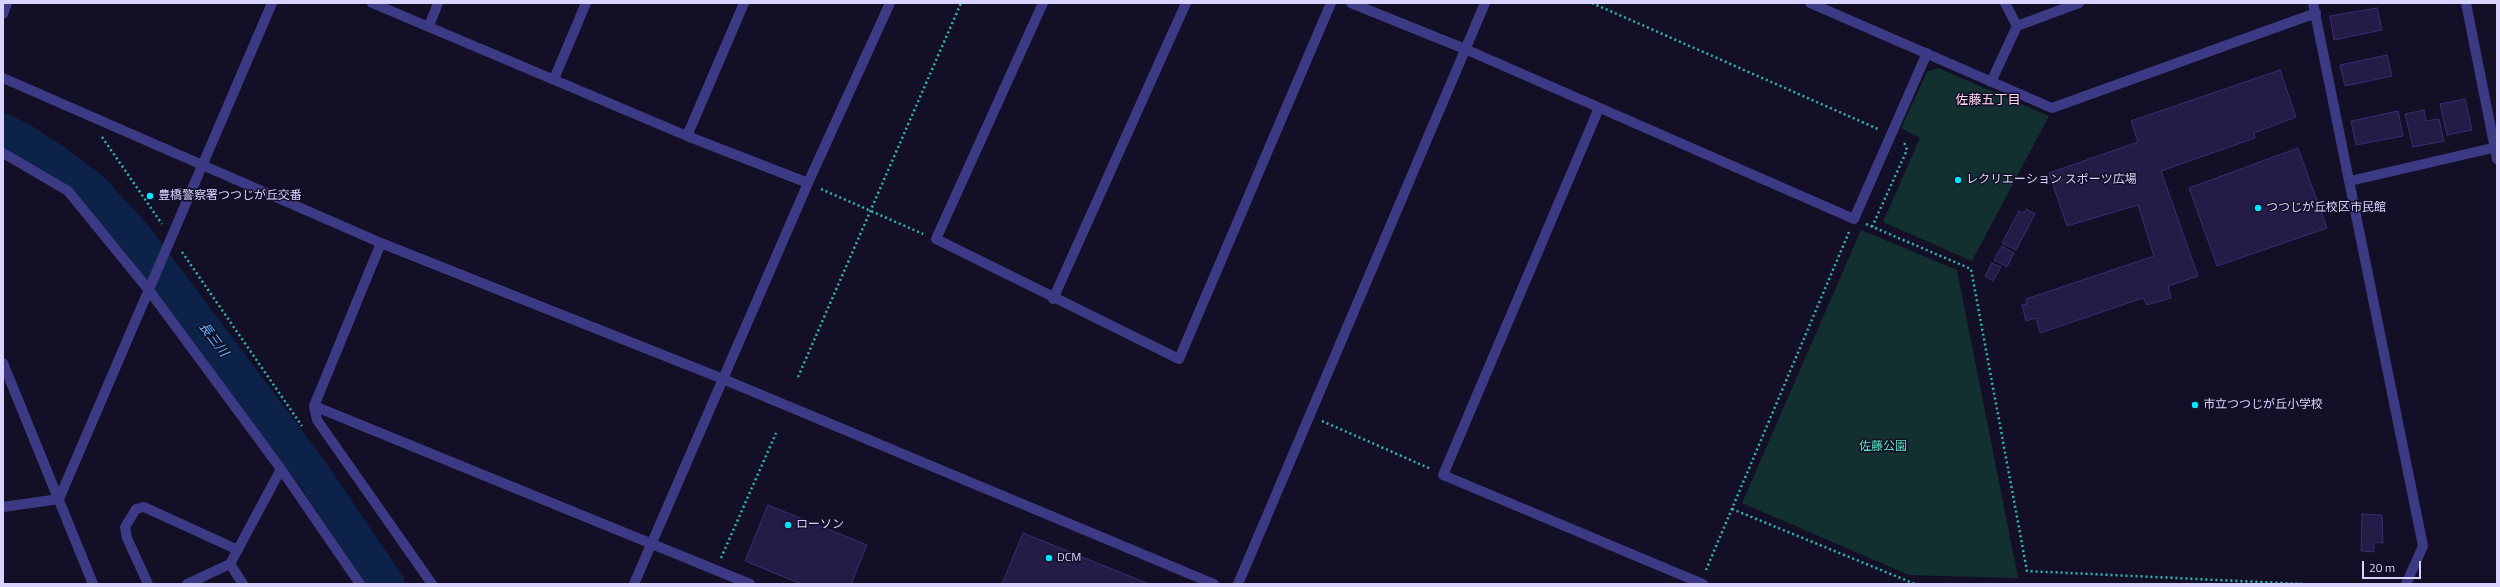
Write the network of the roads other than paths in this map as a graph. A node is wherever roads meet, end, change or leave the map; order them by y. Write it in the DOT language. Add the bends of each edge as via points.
graph roads {
  1 [pos="7,3"];
  2 [pos="272,3"];
  3 [pos="372,3"];
  4 [pos="438,3"];
  5 [pos="586,3"];
  6 [pos="744,3"];
  7 [pos="890,3"];
  8 [pos="1043,3"];
  9 [pos="1186,3"];
  10 [pos="1331,3"];
  11 [pos="1351,3"];
  12 [pos="1485,3"];
  13 [pos="1810,3"];
  14 [pos="2005,3"];
  15 [pos="2079,3"];
  16 [pos="2466,3"];
  17 [pos="2314,8"];
  18 [pos="3,14"];
  19 [pos="428,26"];
  20 [pos="2017,26"];
  21 [pos="1465,49"];
  22 [pos="1927,54"];
  23 [pos="3,78"];
  24 [pos="554,79"];
  25 [pos="1991,82"];
  26 [pos="1599,108"];
  27 [pos="688,136"];
  28 [pos="2496,147"];
  29 [pos="3,153"];
  30 [pos="2497,159"];
  31 [pos="202,164"];
  32 [pos="2350,182"];
  33 [pos="808,183"];
  34 [pos="381,243"];
  35 [pos="148,289"];
  36 [pos="1053,299"];
  37 [pos="3,363"];
  38 [pos="722,380"];
  39 [pos="314,406"];
  40 [pos="281,469"];
  41 [pos="59,499"];
  42 [pos="3,508"];
  43 [pos="651,543"];
  44 [pos="238,550"];
  45 [pos="230,564"];
  46 [pos="93,584"];
  47 [pos="148,584"];
  48 [pos="187,584"];
  49 [pos="243,584"];
  50 [pos="360,584"];
  51 [pos="432,584"];
  52 [pos="634,584"];
  53 [pos="750,584"];
  54 [pos="1214,584"];
  55 [pos="1238,584"];
  56 [pos="1702,584"];
  57 [pos="2406,584"];
  1 -- 18 [label="street"];
  2 -- 31 [label="street"];
  3 -- 19 [label="street"];
  4 -- 19 [label="street"];
  5 -- 24 [label="street"];
  6 -- 27 [label="street"];
  7 -- 33 [label="street"];
  8 -- 36 [label="street" via="936,239"];
  9 -- 36 [label="street"];
  10 -- 36 [label="street" via="1179,359"];
  11 -- 21 [label="street"];
  12 -- 21 [label="street"];
  13 -- 22 [label="street"];
  14 -- 20 [label="street"];
  15 -- 20 [label="street"];
  16 -- 28 [label="street"];
  17 -- 25 [label="street" via="2052,108"];
  17 -- 32 [label="street"];
  19 -- 24 [label="street"];
  20 -- 25 [label="street"];
  21 -- 26 [label="street"];
  21 -- 55 [label="street"];
  22 -- 25 [label="street"];
  22 -- 26 [label="street" via="1854,219"];
  23 -- 31 [label="street"];
  24 -- 27 [label="street"];
  26 -- 56 [label="street" via="1443,475"];
  27 -- 33 [label="street"];
  28 -- 30 [label="street"];
  28 -- 32 [label="street"];
  29 -- 35 [label="street" via="68,191"];
  31 -- 34 [label="street"];
  31 -- 35 [label="street" via="169,234"];
  32 -- 57 [label="street" via="2423,546"];
  33 -- 38 [label="street"];
  34 -- 38 [label="street"];
  34 -- 39 [label="street"];
  35 -- 40 [label="street"];
  35 -- 41 [label="street"];
  37 -- 41 [label="street"];
  38 -- 43 [label="street"];
  38 -- 54 [label="street"];
  39 -- 43 [label="street"];
  39 -- 51 [label="street" via="317,420"];
  40 -- 44 [label="street"];
  40 -- 50 [label="street"];
  41 -- 42 [label="street"];
  41 -- 46 [label="street"];
  43 -- 52 [label="street"];
  43 -- 53 [label="street"];
  44 -- 45 [label="street"];
  44 -- 47 [label="street" via="144,507 136,509 125,527 127,538"];
  45 -- 48 [label="street"];
  45 -- 49 [label="street"];
}
